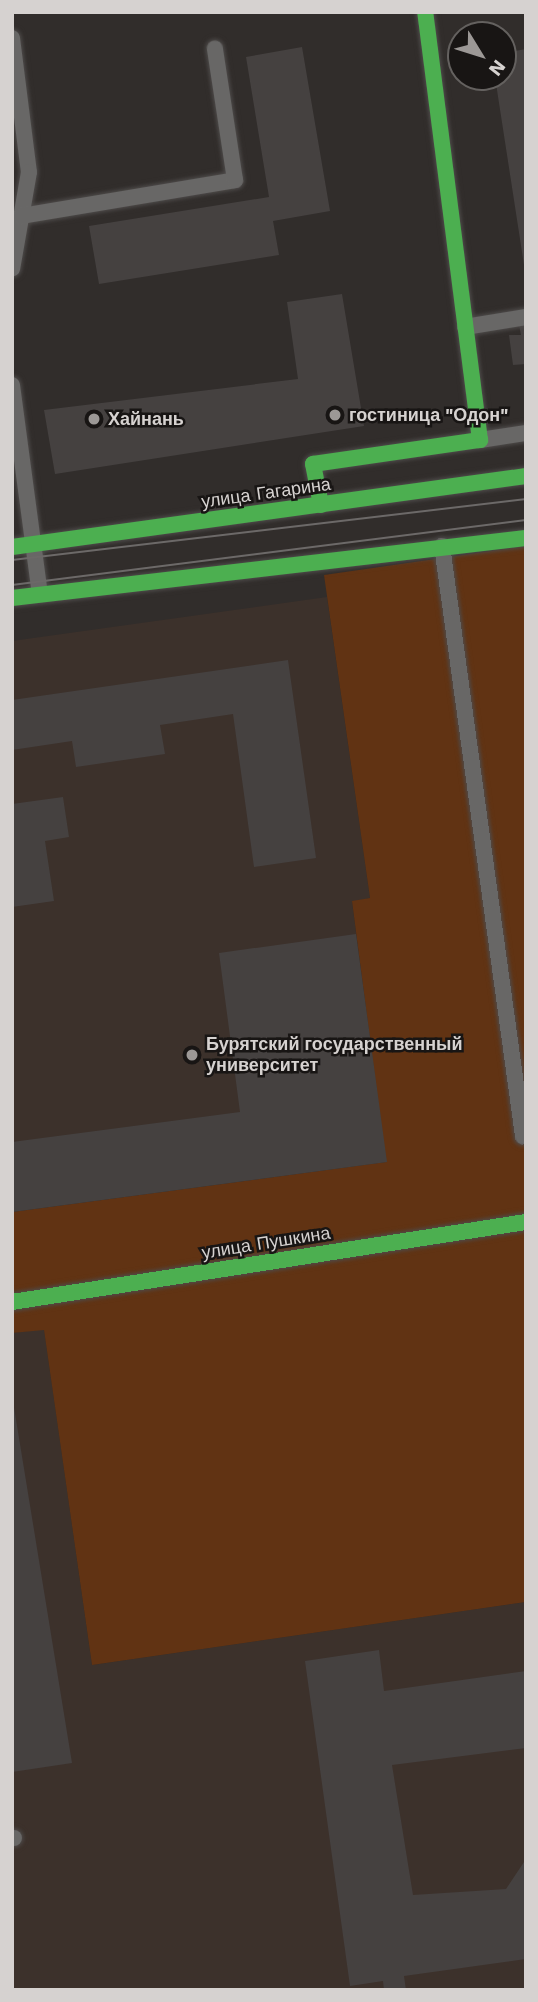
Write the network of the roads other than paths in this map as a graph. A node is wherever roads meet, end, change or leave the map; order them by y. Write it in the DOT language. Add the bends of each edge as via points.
graph roads {
  1 [pos="425,12"];
  2 [pos="12,38"];
  3 [pos="215,49"];
  4 [pos="21,216"];
  5 [pos="12,269"];
  6 [pos="526,317"];
  7 [pos="465,327"];
  8 [pos="12,385"];
  9 [pos="15,405"];
  10 [pos="526,433"];
  11 [pos="480,440"];
  12 [pos="526,476"];
  13 [pos="321,505"];
  14 [pos="439,530"];
  15 [pos="526,538"];
  16 [pos="35,544"];
  17 [pos="12,547"];
  18 [pos="443,548"];
  19 [pos="40,595"];
  20 [pos="12,598"];
  21 [pos="523,1136"];
  22 [pos="526,1222"];
  23 [pos="12,1302"];
  1 -- 7 [label="street"];
  2 -- 4 [label="lane" via="29,172"];
  3 -- 4 [label="lane" via="235,180"];
  4 -- 5 [label="lane"];
  6 -- 7 [label="lane"];
  7 -- 11 [label="street"];
  8 -- 9 [label="lane"];
  9 -- 16 [label="lane"];
  10 -- 11 [label="lane"];
  11 -- 13 [label="street" via="313,464"];
  12 -- 13 [label="street, улица Гагарина"];
  13 -- 16 [label="street, улица Гагарина"];
  14 -- 18 [label="lane"];
  15 -- 18 [label="street"];
  16 -- 17 [label="street, улица Гагарина"];
  16 -- 19 [label="lane"];
  18 -- 19 [label="street"];
  18 -- 21 [label="lane"];
  19 -- 20 [label="street"];
  22 -- 23 [label="street, улица Пушкина"];
}
